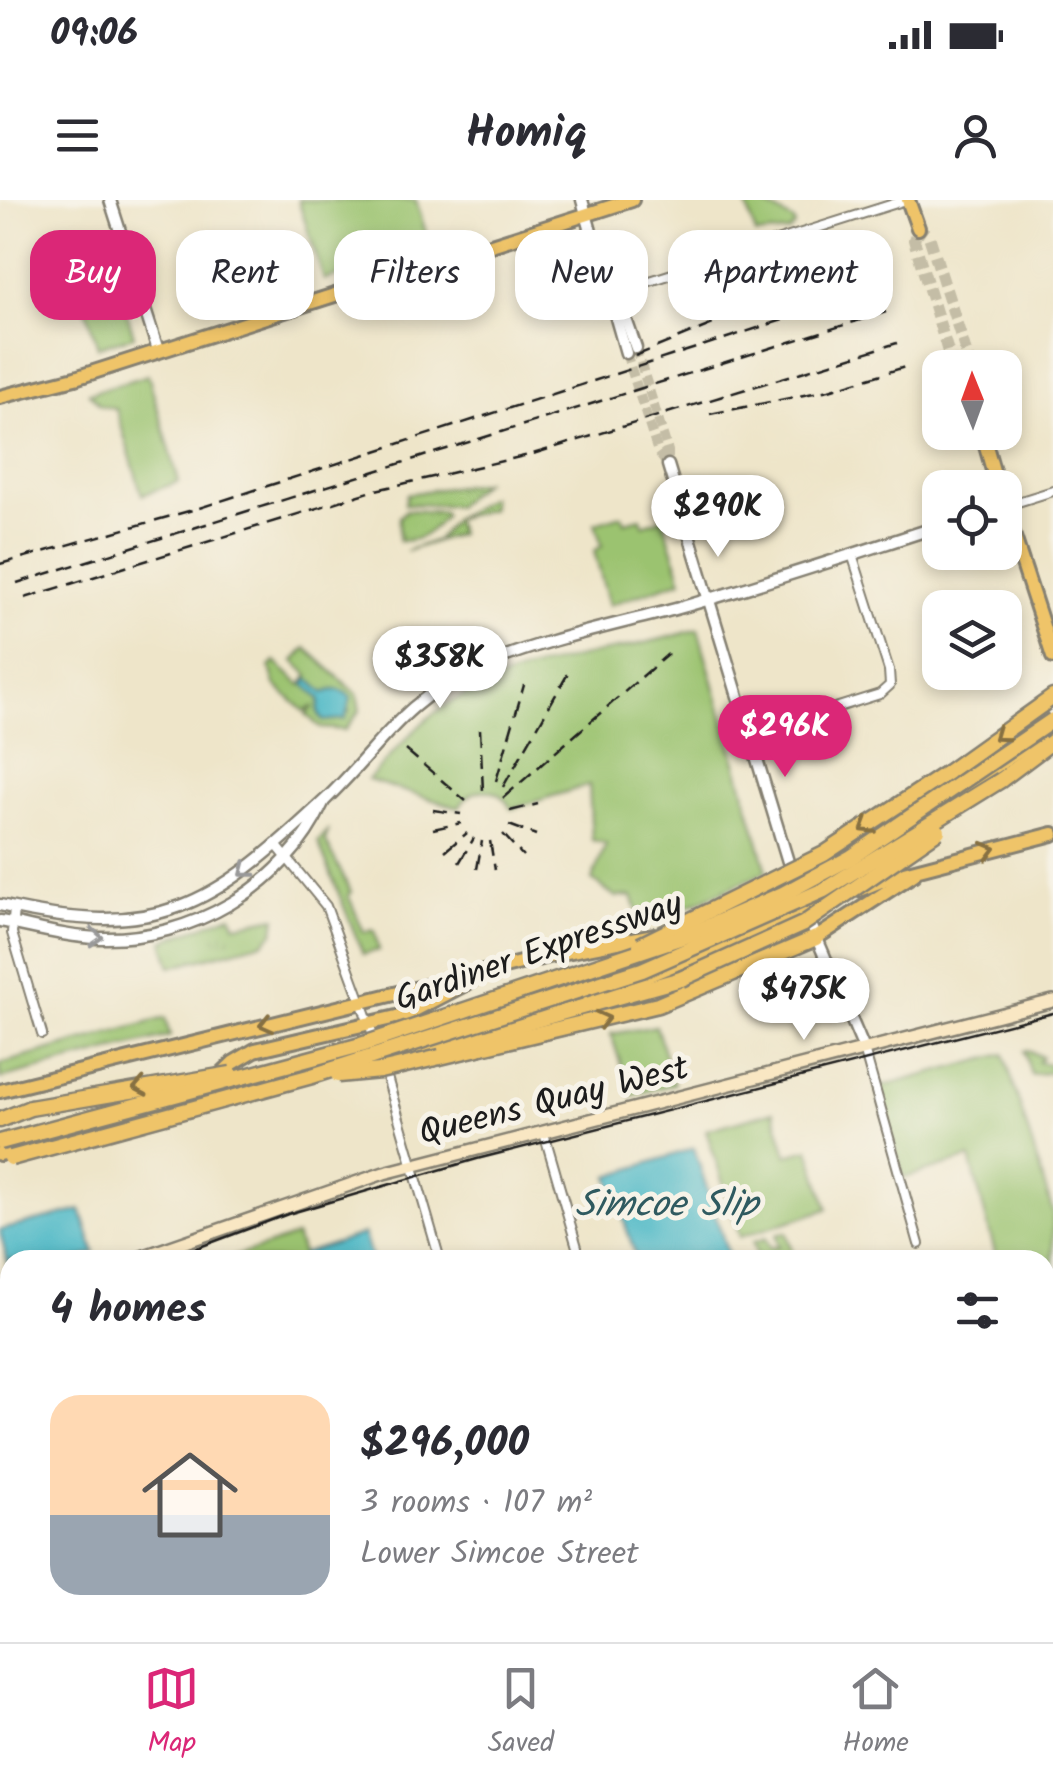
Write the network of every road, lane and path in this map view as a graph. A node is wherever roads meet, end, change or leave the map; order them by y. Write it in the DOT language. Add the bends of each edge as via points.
graph roads {
  1 [pos="110,200"];
  2 [pos="582,200"];
  3 [pos="632,200"];
  4 [pos="907,200"];
  5 [pos="586,215"];
  6 [pos="918,228"];
  7 [pos="591,230"];
  8 [pos="648,282"];
  9 [pos="625,320"];
  10 [pos="158,350"];
  11 [pos="631,350"];
  12 [pos="1,393"];
  13 [pos="668,465"];
  14 [pos="1053,491"];
  15 [pos="1022,502"];
  16 [pos="922,532"];
  17 [pos="852,554"];
  18 [pos="1022,561"];
  19 [pos="710,599"];
  20 [pos="1053,657"];
  21 [pos="1053,697"];
  22 [pos="1053,724"];
  23 [pos="752,734"];
  24 [pos="1053,741"];
  25 [pos="1000,780"];
  26 [pos="324,802"];
  27 [pos="1053,834"];
  28 [pos="276,846"];
  29 [pos="287,855"];
  30 [pos="925,868"];
  31 [pos="795,884"];
  32 [pos="0,905"];
  33 [pos="14,908"];
  34 [pos="806,912"];
  35 [pos="5,922"];
  36 [pos="816,938"];
  37 [pos="496,969"];
  38 [pos="576,975"];
  39 [pos="361,1002"];
  40 [pos="1053,1002"];
  41 [pos="370,1024"];
  42 [pos="42,1034"];
  43 [pos="864,1049"];
  44 [pos="426,1051"];
  45 [pos="383,1064"];
  46 [pos="272,1071"];
  47 [pos="312,1076"];
  48 [pos="0,1091"];
  49 [pos="190,1104"];
  50 [pos="30,1108"];
  51 [pos="0,1112"];
  52 [pos="0,1120"];
  53 [pos="544,1132"];
  54 [pos="0,1142"];
  55 [pos="0,1158"];
  56 [pos="412,1167"];
  57 [pos="918,1244"];
  58 [pos="160,1250"];
  59 [pos="437,1250"];
  60 [pos="578,1250"];
  1 -- 10 [label="street"];
  2 -- 5 [label="street"];
  3 -- 5 [label="main road"];
  4 -- 6 [label="main road"];
  4 -- 8 [label="street"];
  5 -- 7 [label="street"];
  5 -- 10 [label="main road"];
  9 -- 11 [label="street"];
  10 -- 12 [label="main road"];
  13 -- 19 [label="street"];
  14 -- 15 [label="street"];
  16 -- 17 [label="street"];
  17 -- 19 [label="street"];
  17 -- 23 [label="street" via="890,686"];
  18 -- 20 [label="main road"];
  19 -- 23 [label="street"];
  19 -- 26 [label="street" via="550,643 453,679 395,720"];
  21 -- 38 [label="highway, one-way, bridge" via="794,870"];
  22 -- 31 [label="main road" via="952,799"];
  22 -- 38 [label="highway, Gardiner Expressway, bridge" via="884,838 800,885 724,921"];
  23 -- 31 [label="street"];
  24 -- 25 [label="highway, Gardiner Expressway"];
  25 -- 44 [label="highway, bridge" via="803,924 681,979"];
  25 -- 47 [label="highway, Gardiner Expressway, bridge" via="859,871 706,946 577,994"];
  26 -- 28 [label="street"];
  26 -- 29 [label="street"];
  30 -- 27 [label="main road, one-way"];
  28 -- 29 [label="street"];
  28 -- 33 [label="street, one-way" via="226,886 165,913 91,920"];
  35 -- 29 [label="street, one-way" via="97,938 171,930 238,899"];
  29 -- 39 [label="street" via="326,906"];
  30 -- 34 [label="main road"];
  30 -- 36 [label="main road"];
  31 -- 34 [label="street"];
  31 -- 37 [label="main road" via="677,931"];
  32 -- 33 [label="street"];
  33 -- 35 [label="street"];
  34 -- 36 [label="street"];
  34 -- 44 [label="main road" via="577,1004"];
  35 -- 42 [label="street"];
  36 -- 43 [label="street"];
  47 -- 36 [label="highway, one-way, bridge" via="380,1072 658,1006"];
  37 -- 39 [label="main road"];
  37 -- 41 [label="main road"];
  38 -- 46 [label="highway, Gardiner Expressway, bridge"];
  39 -- 41 [label="street"];
  39 -- 48 [label="main road, one-way"];
  40 -- 43 [label="main road, Queens Quay West"];
  41 -- 45 [label="street"];
  41 -- 49 [label="main road" via="254,1050"];
  43 -- 53 [label="main road, Queens Quay West"];
  43 -- 57 [label="street"];
  44 -- 45 [label="main road"];
  45 -- 49 [label="main road"];
  45 -- 56 [label="street"];
  46 -- 50 [label="highway, one-way, bridge"];
  46 -- 54 [label="highway, Gardiner Expressway, bridge"];
  47 -- 55 [label="highway, Gardiner Expressway, bridge"];
  49 -- 55 [label="main road"];
  50 -- 51 [label="highway"];
  50 -- 52 [label="highway"];
  53 -- 56 [label="main road, Queens Quay West"];
  53 -- 60 [label="street"];
  56 -- 58 [label="main road, Queens Quay West" via="320,1192"];
  56 -- 59 [label="street"];
}
